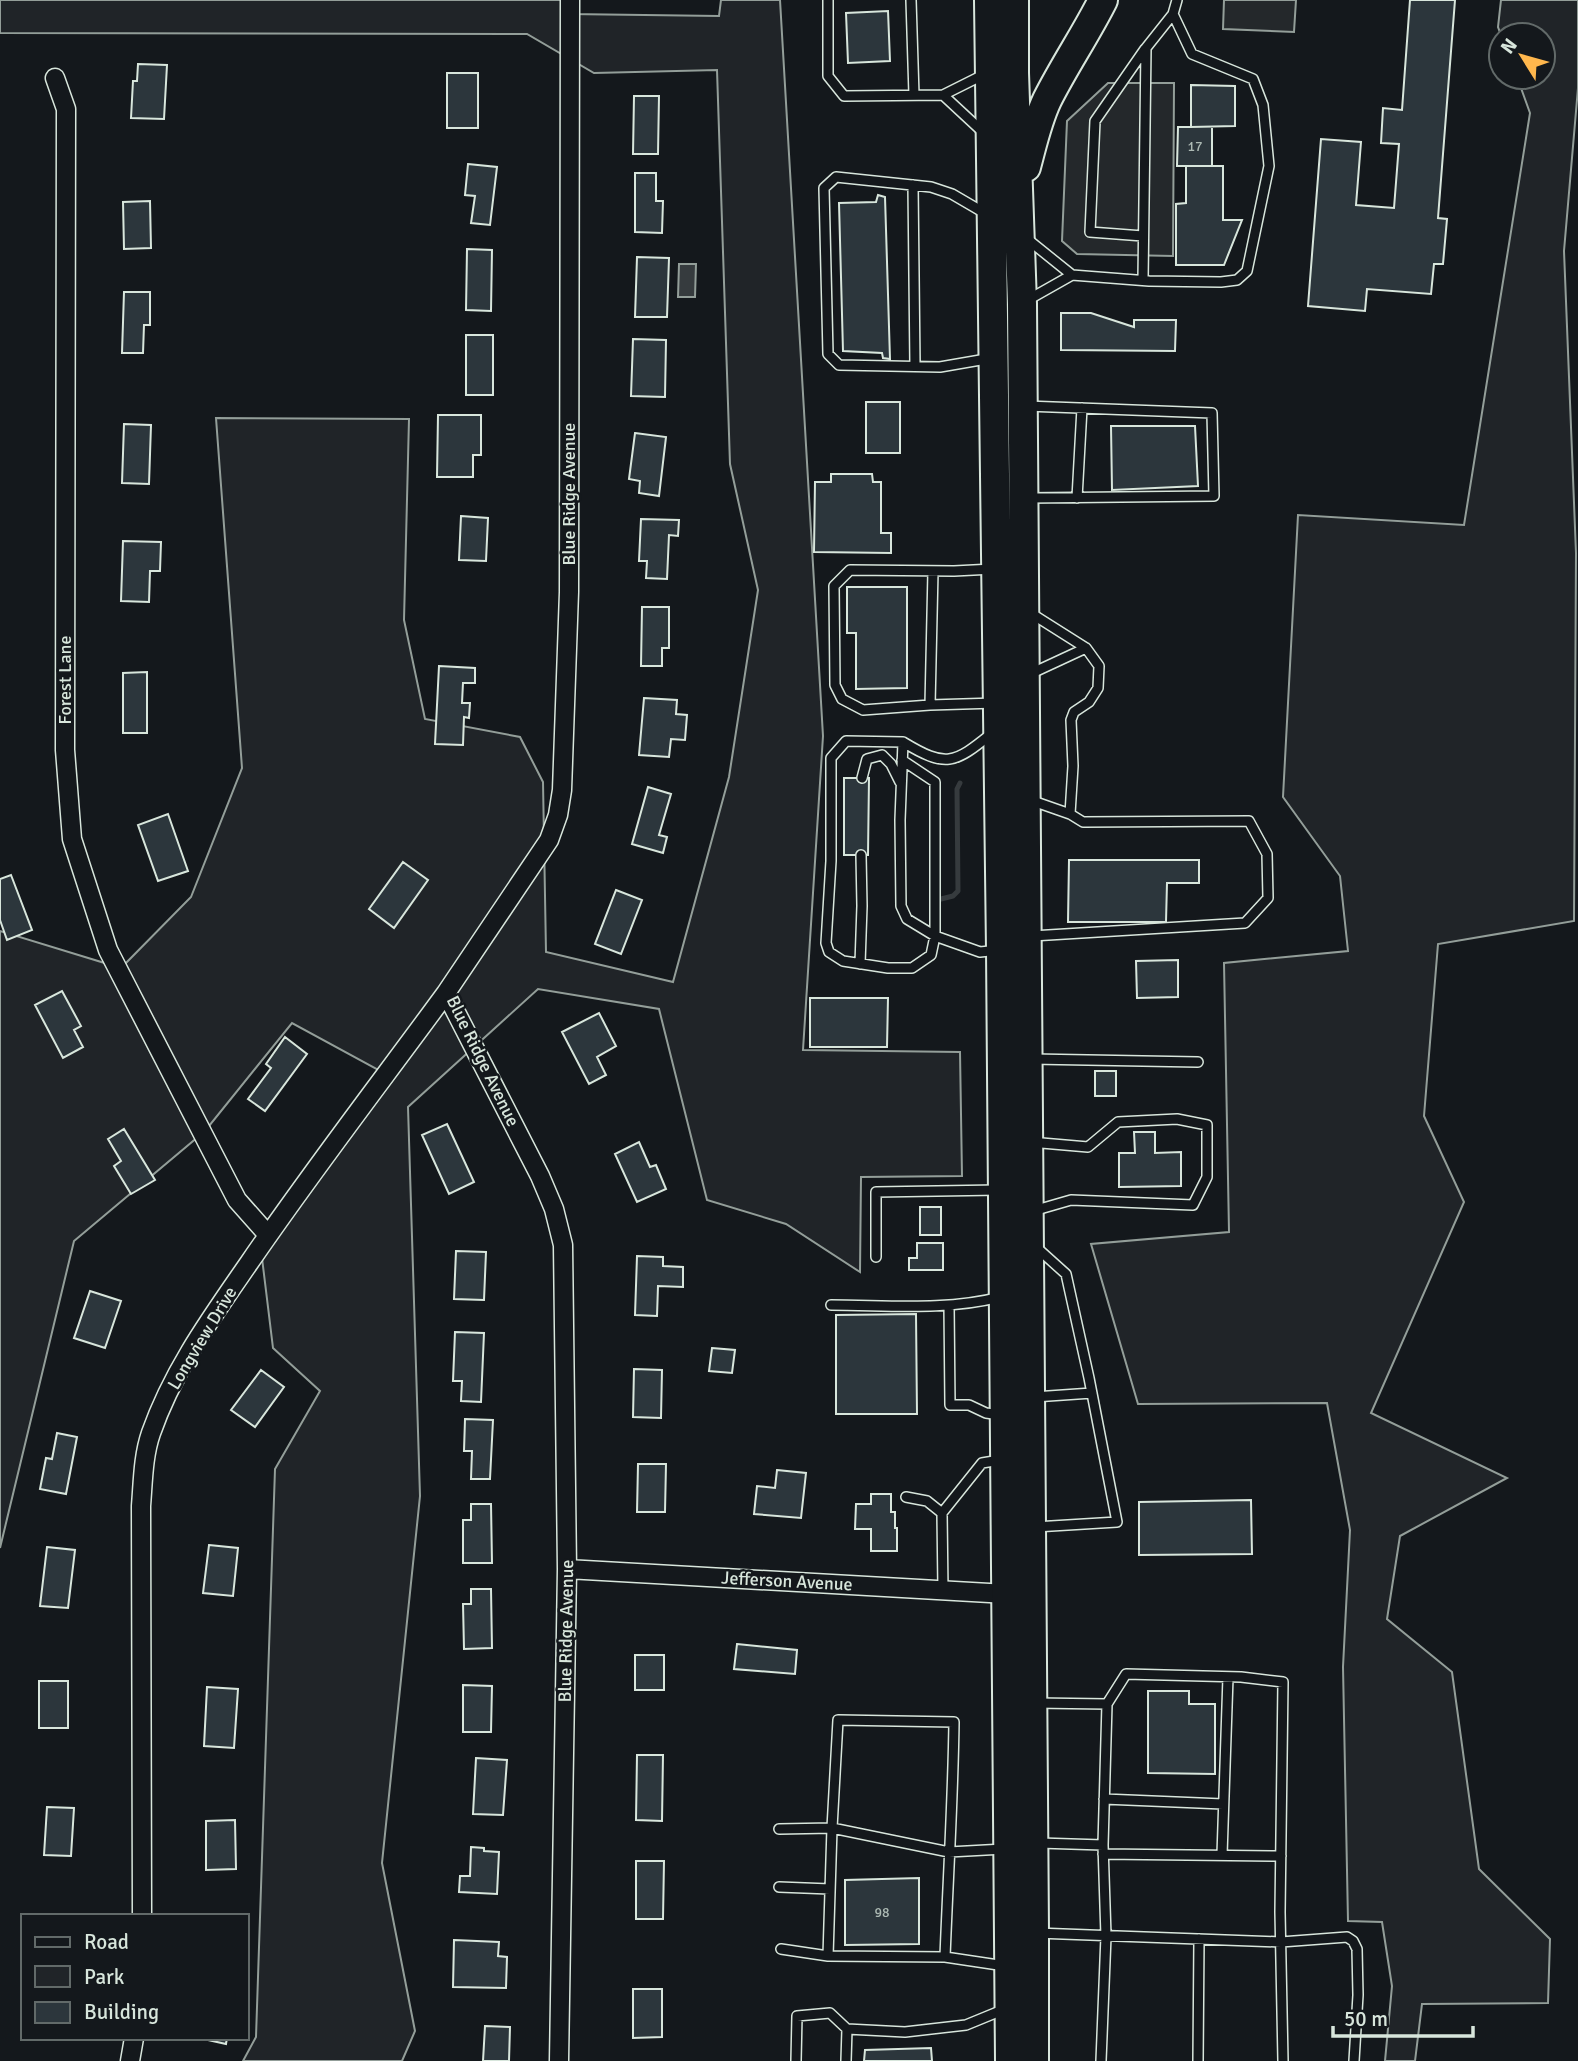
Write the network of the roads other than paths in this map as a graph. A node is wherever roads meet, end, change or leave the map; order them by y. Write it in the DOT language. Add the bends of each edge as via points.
graph roads {
  1 [pos="570,0"];
  2 [pos="828,0"];
  3 [pos="911,0"];
  4 [pos="989,0"];
  5 [pos="1014,0"];
  6 [pos="1103,0"];
  7 [pos="1177,0"];
  8 [pos="1173,14"];
  9 [pos="1146,48"];
  10 [pos="990,72"];
  11 [pos="55,78"];
  12 [pos="914,95"];
  13 [pos="943,95"];
  14 [pos="990,139"];
  15 [pos="913,185"];
  16 [pos="1018,194"];
  17 [pos="992,217"];
  18 [pos="1020,233"];
  19 [pos="1143,236"];
  20 [pos="1072,275"];
  21 [pos="1143,280"];
  22 [pos="1022,304"];
  23 [pos="993,358"];
  24 [pos="915,366"];
  25 [pos="1022,406"];
  26 [pos="1082,408"];
  27 [pos="1023,498"];
  28 [pos="1077,498"];
  29 [pos="996,569"];
  30 [pos="933,571"];
  31 [pos="1024,609"];
  32 [pos="1086,648"];
  33 [pos="1025,676"];
  34 [pos="930,705"];
  35 [pos="998,715"];
  36 [pos="904,743"];
  37 [pos="902,760"];
  38 [pos="862,778"];
  39 [pos="901,783"];
  40 [pos="1025,799"];
  41 [pos="1070,814"];
  42 [pos="860,855"];
  43 [pos="934,936"];
  44 [pos="1026,936"];
  45 [pos="1001,950"];
  46 [pos="860,964"];
  47 [pos="446,993"];
  48 [pos="1027,1059"];
  49 [pos="1198,1062"];
  50 [pos="1028,1142"];
  51 [pos="1003,1190"];
  52 [pos="1028,1212"];
  53 [pos="268,1235"];
  54 [pos="1028,1240"];
  55 [pos="876,1256"];
  56 [pos="1004,1296"];
  57 [pos="831,1305"];
  58 [pos="949,1305"];
  59 [pos="1092,1394"];
  60 [pos="1029,1397"];
  61 [pos="1005,1416"];
  62 [pos="1006,1459"];
  63 [pos="906,1497"];
  64 [pos="942,1513"];
  65 [pos="1030,1527"];
  66 [pos="567,1569"];
  67 [pos="943,1590"];
  68 [pos="1007,1594"];
  69 [pos="1228,1677"];
  70 [pos="1032,1703"];
  71 [pos="1107,1704"];
  72 [pos="1104,1799"];
  73 [pos="1223,1804"];
  74 [pos="832,1828"];
  75 [pos="779,1829"];
  76 [pos="1021,1845"];
  77 [pos="1103,1849"];
  78 [pos="949,1852"];
  79 [pos="1222,1855"];
  80 [pos="1281,1856"];
  81 [pos="779,1888"];
  82 [pos="830,1889"];
  83 [pos="142,1914"];
  84 [pos="1034,1933"];
  85 [pos="1106,1936"];
  86 [pos="1199,1939"];
  87 [pos="1281,1942"];
  88 [pos="781,1949"];
  89 [pos="828,1956"];
  90 [pos="945,1957"];
  91 [pos="1010,1967"];
  92 [pos="1010,2007"];
  93 [pos="847,2029"];
  94 [pos="134,2040"];
  95 [pos="130,2061"];
  96 [pos="559,2061"];
  97 [pos="796,2061"];
  98 [pos="846,2061"];
  99 [pos="1010,2061"];
  100 [pos="1034,2061"];
  101 [pos="1101,2061"];
  102 [pos="1198,2061"];
  103 [pos="1283,2061"];
  104 [pos="1354,2061"];
  1 -- 47 [label="street, Blue Ridge Avenue" via="569,578 562,790 549,840"];
  2 -- 12 [label="lane" via="828,76 844,96"];
  3 -- 12 [label="lane"];
  4 -- 10 [label="highway"];
  5 -- 16 [label="highway"];
  6 -- 16 [label="highway" via="1047,100"];
  7 -- 8 [label="lane"];
  8 -- 9 [label="lane"];
  8 -- 21 [label="lane" via="1192,54 1253,79 1263,105 1269,166 1247,271 1237,280 1221,282"];
  9 -- 19 [label="lane"];
  9 -- 19 [label="lane" via="1095,121 1090,232"];
  10 -- 13 [label="lane"];
  10 -- 14 [label="highway"];
  11 -- 53 [label="street, Forest Lane" via="66,109 65,750 72,839 108,950 237,1199"];
  12 -- 13 [label="lane"];
  13 -- 14 [label="lane"];
  14 -- 17 [label="highway"];
  15 -- 17 [label="lane" via="952,194"];
  15 -- 24 [label="lane"];
  15 -- 24 [label="lane" via="836,177 824,188 828,354 839,365"];
  16 -- 18 [label="highway"];
  17 -- 23 [label="highway"];
  18 -- 20 [label="lane"];
  18 -- 22 [label="highway"];
  19 -- 21 [label="lane"];
  20 -- 21 [label="lane"];
  20 -- 22 [label="lane"];
  22 -- 25 [label="highway"];
  23 -- 24 [label="lane" via="940,367"];
  23 -- 29 [label="highway"];
  25 -- 26 [label="lane"];
  25 -- 27 [label="highway"];
  26 -- 28 [label="lane"];
  26 -- 28 [label="lane" via="1212,413 1214,496"];
  27 -- 28 [label="lane"];
  27 -- 31 [label="highway"];
  29 -- 30 [label="lane"];
  29 -- 35 [label="highway"];
  30 -- 34 [label="lane"];
  30 -- 34 [label="lane" via="850,570 834,586 835,685 842,699 863,710"];
  31 -- 32 [label="lane"];
  31 -- 33 [label="highway"];
  32 -- 33 [label="lane"];
  32 -- 41 [label="lane" via="1099,666 1098,688 1071,720"];
  33 -- 40 [label="highway"];
  34 -- 35 [label="lane"];
  35 -- 36 [label="lane" via="956,759 942,760"];
  35 -- 45 [label="highway"];
  36 -- 37 [label="lane"];
  36 -- 46 [label="lane" via="846,741 831,758 826,943 829,952 843,961"];
  37 -- 39 [label="lane"];
  37 -- 43 [label="lane" via="935,782"];
  38 -- 39 [label="lane" via="867,759 882,755"];
  39 -- 43 [label="lane" via="901,906 907,919"];
  40 -- 41 [label="lane"];
  40 -- 44 [label="highway"];
  41 -- 44 [label="lane" via="1083,822 1249,821 1267,854 1268,898 1245,923"];
  42 -- 46 [label="lane"];
  43 -- 45 [label="lane" via="979,952"];
  43 -- 46 [label="lane" via="931,955 912,968"];
  44 -- 48 [label="highway"];
  45 -- 51 [label="highway"];
  47 -- 53 [label="street, Longview Drive"];
  47 -- 66 [label="street, Blue Ridge Avenue" via="540,1176 563,1245"];
  48 -- 49 [label="lane"];
  48 -- 50 [label="highway"];
  50 -- 52 [label="highway"];
  50 -- 52 [label="lane" via="1088,1147 1118,1122 1177,1119 1207,1125 1207,1177 1192,1205 1072,1200"];
  51 -- 55 [label="lane" via="876,1192"];
  51 -- 56 [label="highway"];
  52 -- 54 [label="highway"];
  53 -- 83 [label="street, Longview Drive" via="177,1371 150,1434 146,1455 141,1506"];
  54 -- 59 [label="lane" via="1066,1274"];
  54 -- 60 [label="highway"];
  56 -- 58 [label="lane"];
  56 -- 61 [label="highway"];
  57 -- 58 [label="lane"];
  58 -- 61 [label="lane" via="950,1405 969,1405"];
  59 -- 60 [label="lane"];
  59 -- 65 [label="lane" via="1116,1522"];
  60 -- 65 [label="highway"];
  61 -- 62 [label="highway"];
  62 -- 64 [label="lane" via="982,1463"];
  62 -- 68 [label="highway"];
  63 -- 64 [label="lane" via="928,1501"];
  64 -- 67 [label="lane"];
  65 -- 70 [label="highway"];
  66 -- 67 [label="street, Jefferson Avenue"];
  66 -- 96 [label="street, Blue Ridge Avenue"];
  67 -- 68 [label="street, Jefferson Avenue"];
  68 -- 76 [label="highway"];
  69 -- 71 [label="lane" via="1126,1674"];
  69 -- 73 [label="lane"];
  69 -- 80 [label="lane" via="1283,1682"];
  70 -- 71 [label="lane"];
  70 -- 76 [label="highway"];
  71 -- 72 [label="lane"];
  72 -- 73 [label="lane"];
  72 -- 77 [label="lane"];
  73 -- 79 [label="lane"];
  74 -- 75 [label="lane"];
  74 -- 78 [label="lane"];
  74 -- 78 [label="lane" via="838,1720 954,1722"];
  74 -- 82 [label="lane"];
  76 -- 77 [label="lane"];
  76 -- 78 [label="lane"];
  76 -- 84 [label="highway"];
  76 -- 91 [label="highway"];
  77 -- 79 [label="lane"];
  77 -- 85 [label="lane"];
  78 -- 90 [label="lane"];
  79 -- 80 [label="lane"];
  80 -- 87 [label="lane"];
  81 -- 82 [label="lane"];
  82 -- 89 [label="lane"];
  84 -- 85 [label="lane"];
  84 -- 100 [label="highway"];
  85 -- 86 [label="lane"];
  85 -- 101 [label="lane"];
  86 -- 87 [label="lane"];
  86 -- 102 [label="lane"];
  87 -- 103 [label="lane"];
  87 -- 104 [label="lane" via="1347,1937 1353,1941 1358,1995"];
  88 -- 89 [label="lane"];
  89 -- 90 [label="lane"];
  90 -- 91 [label="lane"];
  91 -- 92 [label="highway"];
  92 -- 93 [label="lane" via="966,2025 905,2032"];
  92 -- 99 [label="highway"];
  93 -- 97 [label="lane" via="830,2014 797,2016"];
  93 -- 98 [label="lane"];
  94 -- 95 [label="street"];
}
